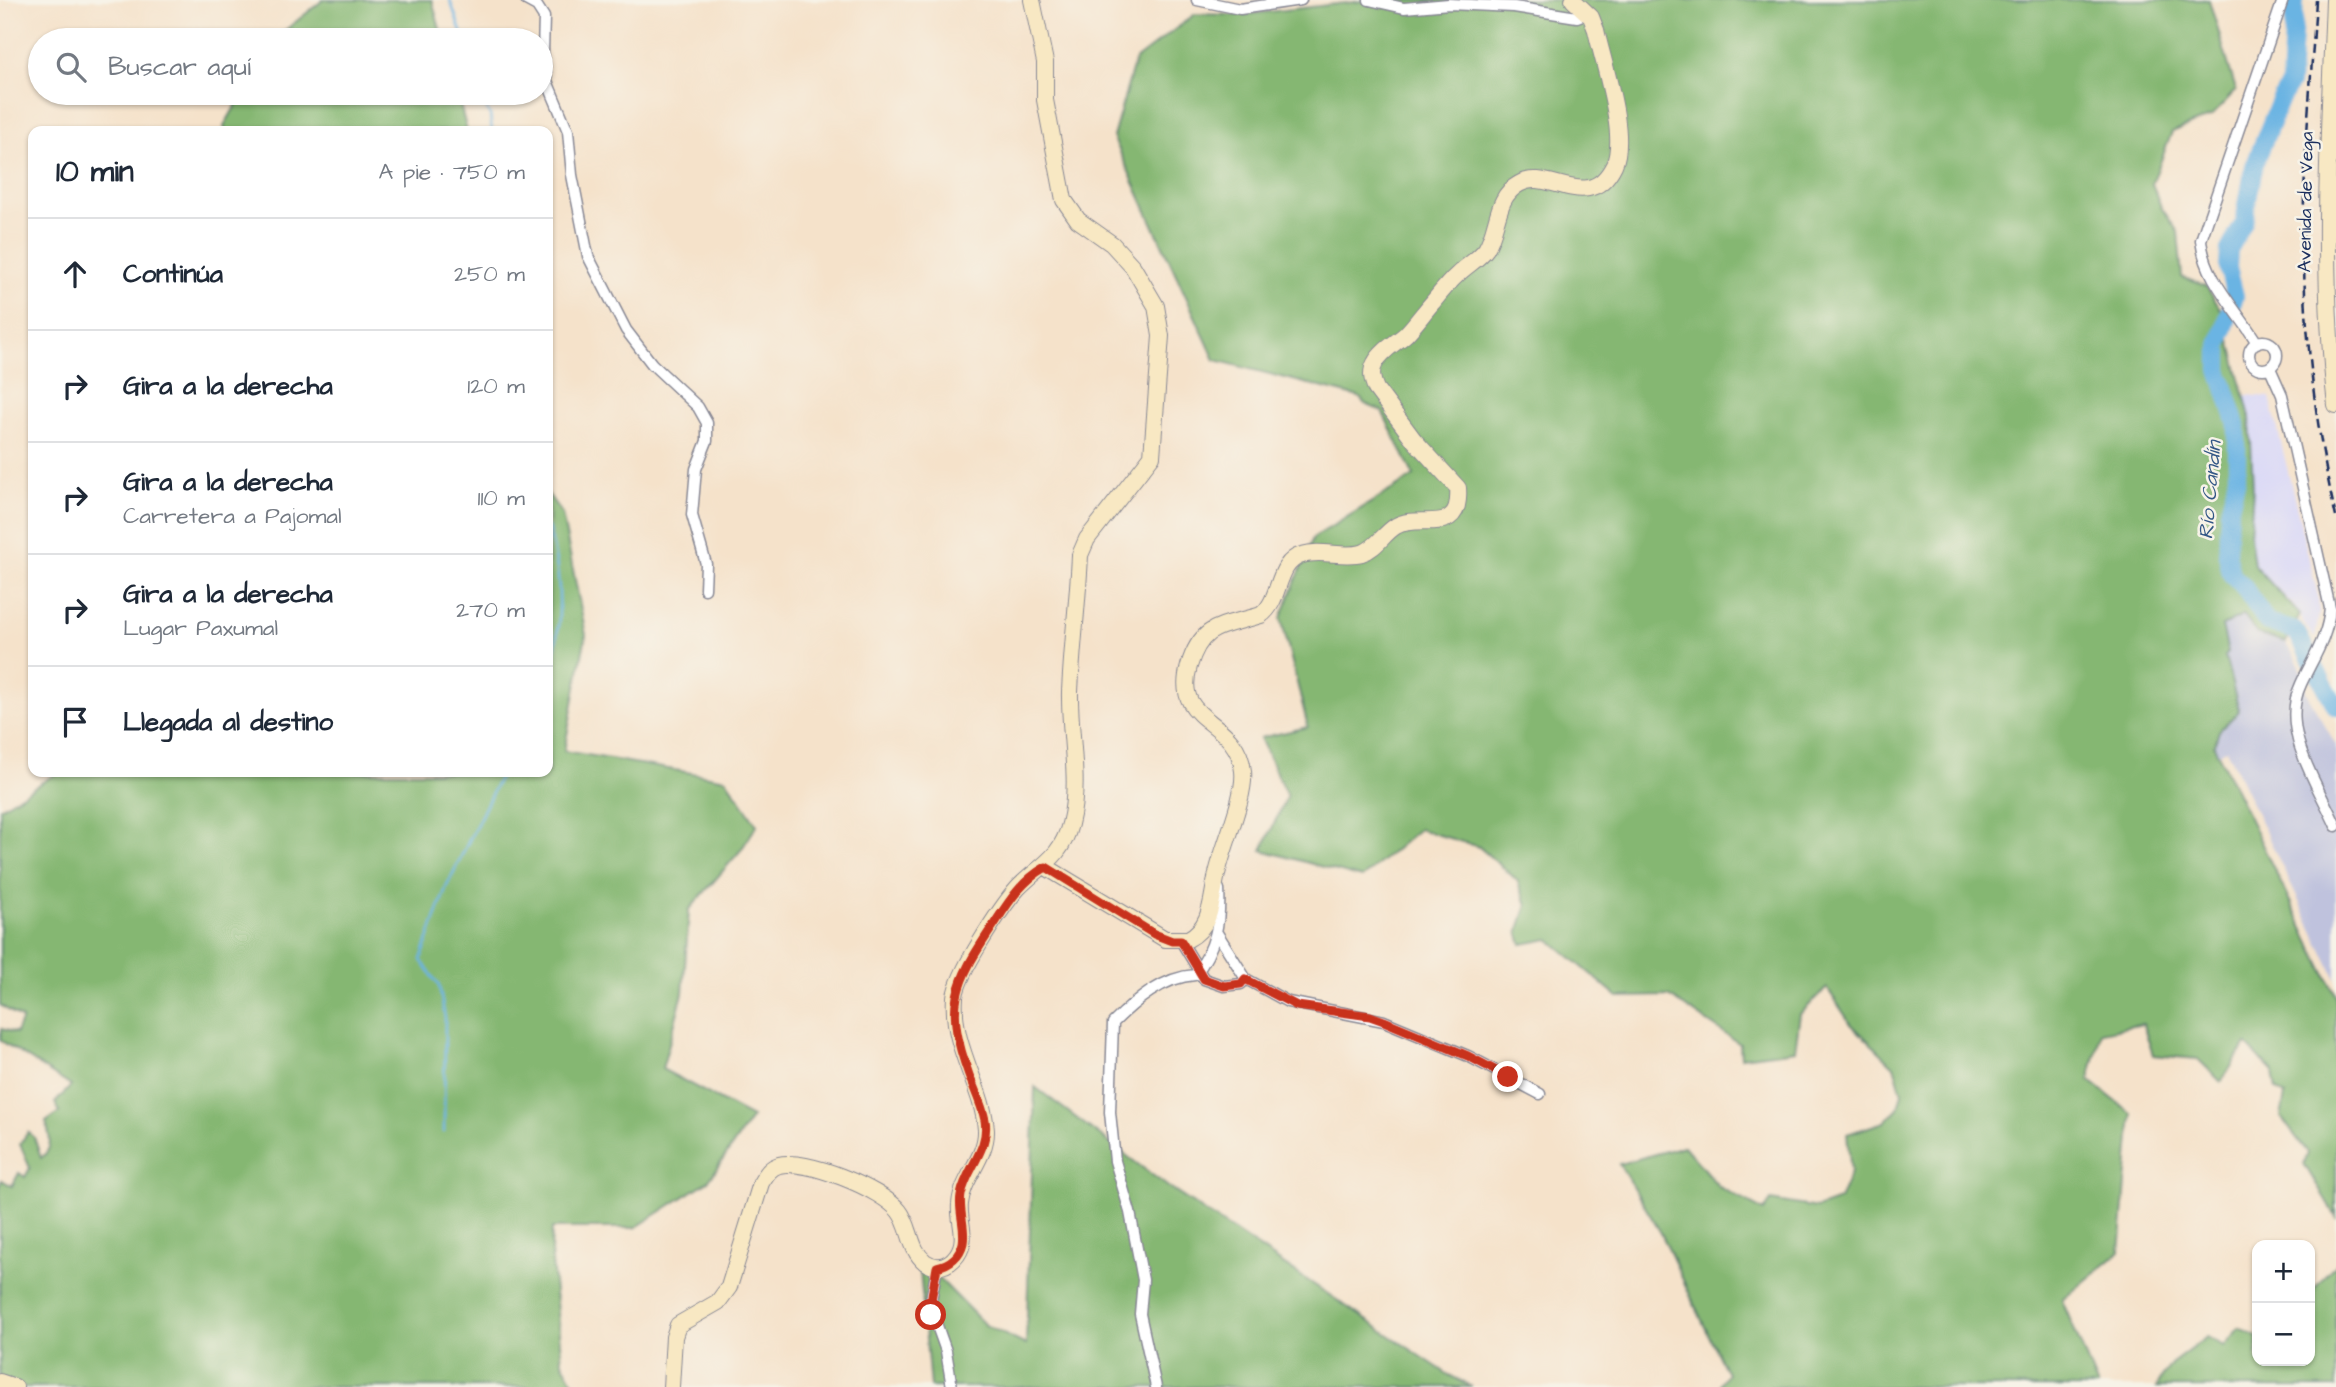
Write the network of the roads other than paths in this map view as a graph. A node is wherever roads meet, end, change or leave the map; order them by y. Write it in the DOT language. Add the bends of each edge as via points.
graph roads {
  1 [pos="526,0"];
  2 [pos="1032,0"];
  3 [pos="1197,0"];
  4 [pos="1301,0"];
  5 [pos="1369,0"];
  6 [pos="1573,0"];
  7 [pos="2283,0"];
  8 [pos="2334,0"];
  9 [pos="1587,13"];
  10 [pos="544,28"];
  11 [pos="553,95"];
  12 [pos="2257,343"];
  13 [pos="2270,368"];
  14 [pos="2336,405"];
  15 [pos="705,589"];
  16 [pos="2336,826"];
  17 [pos="1046,867"];
  18 [pos="1216,877"];
  19 [pos="1217,933"];
  20 [pos="1181,941"];
  21 [pos="1200,969"];
  22 [pos="1245,979"];
  23 [pos="1540,1094"];
  24 [pos="937,1267"];
  25 [pos="0,1382"];
  26 [pos="15,1387"];
  27 [pos="671,1387"];
  28 [pos="952,1387"];
  29 [pos="1156,1387"];
  1 -- 10 [label="street" via="537,6"];
  2 -- 17 [label="street" via="1064,200 1078,220 1112,244 1133,267 1156,306 1161,336 1153,456 1087,539 1080,555 1070,692 1073,803 1067,832"];
  3 -- 4 [label="street" via="1240,9"];
  5 -- 9 [label="street" via="1404,8 1459,4 1514,7 1577,18"];
  6 -- 9 [label="street"];
  7 -- 12 [label="street" via="2201,240 2203,259"];
  8 -- 14 [label="street, Avenida de Vega" via="2325,229 2326,303"];
  9 -- 18 [label="street" via="1597,30 1619,135 1613,167 1587,188 1569,189 1536,180 1511,190 1484,251 1373,367 1376,388 1414,440 1458,488 1450,517 1439,522 1408,521 1364,552 1298,557 1285,568 1268,610 1212,630 1193,653 1185,682 1187,695 1203,718 1230,737 1243,769 1242,793"];
  11 -- 15 [label="street" via="568,131 588,256 626,330 652,364 698,407 707,423 692,514 706,564"];
  12 -- 13 [label="street" via="2250,350 2250,359 2256,367"];
  12 -- 13 [label="street" via="2266,341 2276,349 2276,362"];
  13 -- 16 [label="street" via="2282,395 2330,608 2324,638 2295,700 2295,731"];
  17 -- 20 [label="street" via="1154,934"];
  17 -- 24 [label="street" via="1017,890 958,982 956,1027 986,1134 962,1191 963,1243 957,1256"];
  18 -- 19 [label="street" via="1220,902"];
  18 -- 20 [label="street" via="1205,923 1195,936"];
  19 -- 21 [label="street"];
  19 -- 22 [label="street"];
  20 -- 21 [label="street"];
  21 -- 22 [label="street" via="1204,979 1215,984 1234,985"];
  21 -- 29 [label="street" via="1195,975 1176,976 1130,1005 1113,1023 1111,1041 1115,1161 1143,1280 1140,1314"];
  22 -- 23 [label="street" via="1297,1006 1384,1021 1468,1056"];
  24 -- 27 [label="street" via="915,1251 907,1224 882,1196 828,1173 780,1164 768,1170 761,1183 729,1287 718,1302 678,1325"];
  24 -- 28 [label="street" via="930,1306 946,1351"];
  25 -- 26 [label="street"];
}
